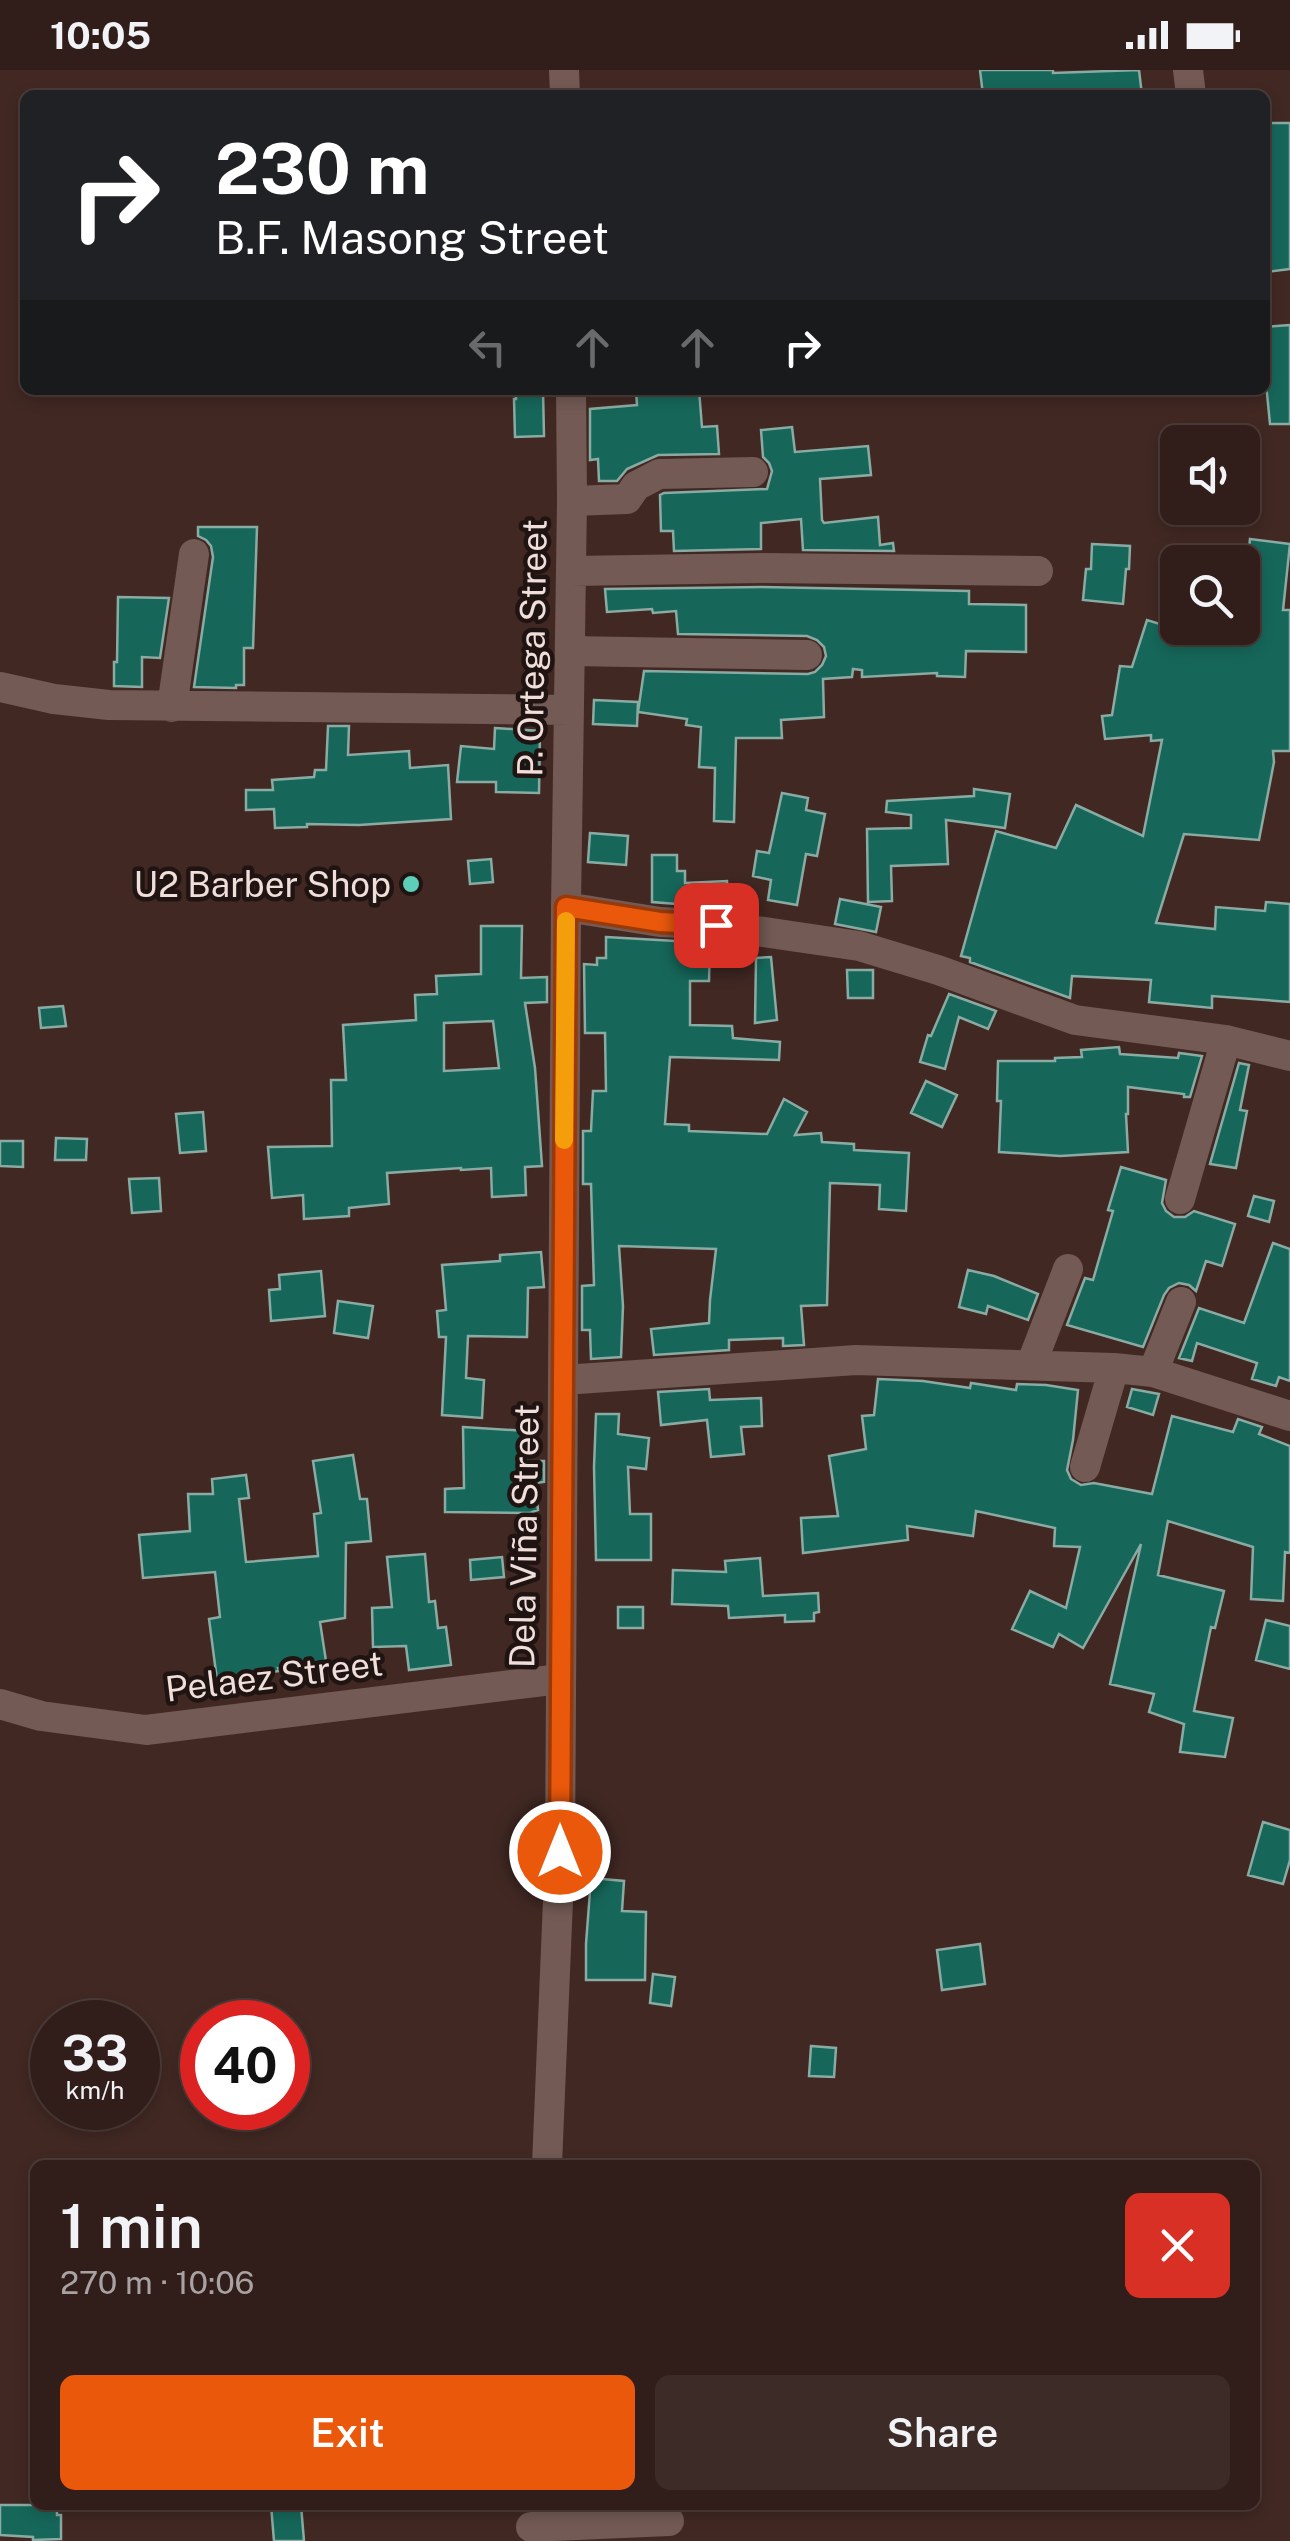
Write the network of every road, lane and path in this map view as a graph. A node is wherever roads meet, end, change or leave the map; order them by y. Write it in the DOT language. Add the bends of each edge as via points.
graph roads {
  1 [pos="570,395"];
  2 [pos="753,472"];
  3 [pos="572,501"];
  4 [pos="194,554"];
  5 [pos="571,570"];
  6 [pos="1038,571"];
  7 [pos="570,651"];
  8 [pos="807,655"];
  9 [pos="0,688"];
  10 [pos="172,707"];
  11 [pos="569,710"];
  12 [pos="566,907"];
  13 [pos="1226,1040"];
  14 [pos="1290,1056"];
  15 [pos="1180,1200"];
  16 [pos="1068,1269"];
  17 [pos="1181,1302"];
  18 [pos="1030,1365"];
  19 [pos="1114,1368"];
  20 [pos="1152,1372"];
  21 [pos="563,1380"];
  22 [pos="1290,1416"];
  23 [pos="1085,1467"];
  24 [pos="560,1679"];
  25 [pos="0,1704"];
  26 [pos="547,2160"];
  27 [pos="669,2521"];
  28 [pos="531,2524"];
  1 -- 3 [label="street, P. Ortega Street"];
  2 -- 3 [label="street" via="659,474 636,486 627,500"];
  3 -- 5 [label="street, P. Ortega Street"];
  4 -- 10 [label="street"];
  5 -- 6 [label="street"];
  5 -- 7 [label="street, P. Ortega Street"];
  7 -- 8 [label="street"];
  7 -- 11 [label="street, P. Ortega Street"];
  9 -- 10 [label="street" via="54,699"];
  10 -- 11 [label="street"];
  11 -- 12 [label="street, P. Ortega Street"];
  12 -- 13 [label="street" via="859,946 1075,1020"];
  12 -- 21 [label="street, Dela Viña Street"];
  13 -- 14 [label="street"];
  13 -- 15 [label="street"];
  16 -- 18 [label="street"];
  17 -- 20 [label="street"];
  18 -- 19 [label="street"];
  18 -- 21 [label="street" via="856,1360"];
  19 -- 20 [label="street"];
  19 -- 23 [label="street"];
  20 -- 22 [label="street"];
  21 -- 24 [label="street, Dela Viña Street"];
  24 -- 25 [label="street, Pelaez Street" via="146,1730"];
  24 -- 26 [label="street, Dela Viña Street"];
  27 -- 28 [label="street"];
}
